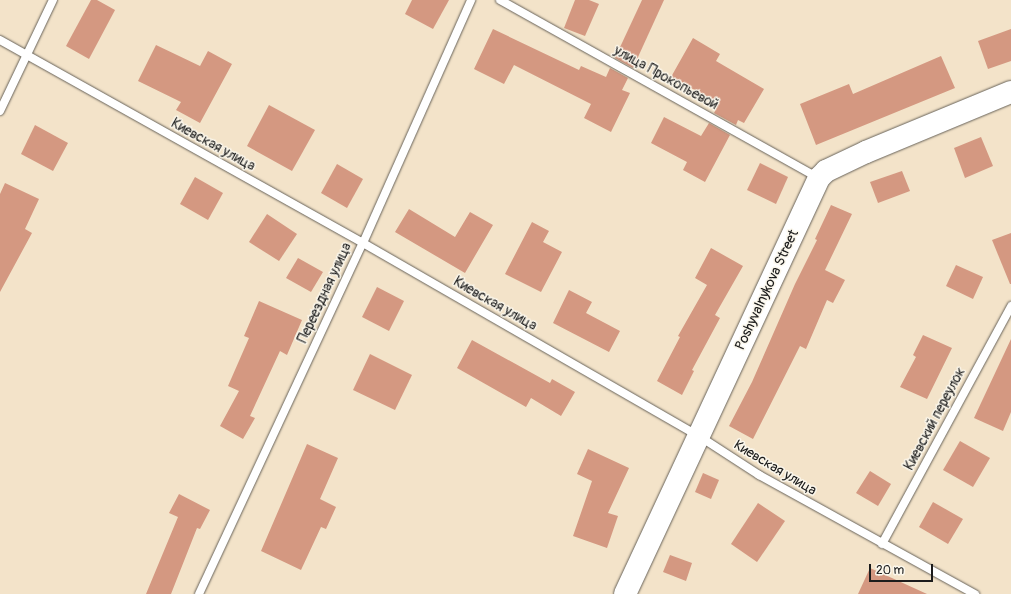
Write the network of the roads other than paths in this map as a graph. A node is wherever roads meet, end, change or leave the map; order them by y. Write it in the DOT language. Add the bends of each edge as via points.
graph roads {
  1 [pos="53,0"];
  2 [pos="471,0"];
  3 [pos="500,0"];
  4 [pos="0,40"];
  5 [pos="25,55"];
  6 [pos="1011,92"];
  7 [pos="0,111"];
  8 [pos="819,178"];
  9 [pos="363,243"];
  10 [pos="1011,306"];
  11 [pos="699,436"];
  12 [pos="882,544"];
  13 [pos="199,594"];
  14 [pos="626,594"];
  15 [pos="975,594"];
  1 -- 5 [label="lane"];
  2 -- 9 [label="lane, Переездная улица"];
  3 -- 8 [label="lane, улица Прокопьевой"];
  4 -- 5 [label="lane, Киевская улица"];
  5 -- 7 [label="lane"];
  5 -- 9 [label="lane, Киевская улица"];
  6 -- 8 [label="main road, Poshyvalnykova Street" via="866,152 826,171"];
  8 -- 11 [label="main road, Poshyvalnykova Street"];
  9 -- 11 [label="lane, Киевская улица"];
  9 -- 13 [label="lane, Переездная улица"];
  10 -- 12 [label="lane, Киевский переулок"];
  11 -- 12 [label="lane, Киевская улица" via="758,475"];
  11 -- 14 [label="main road, Poshyvalnykova Street"];
  12 -- 15 [label="lane, Киевская улица"];
}
